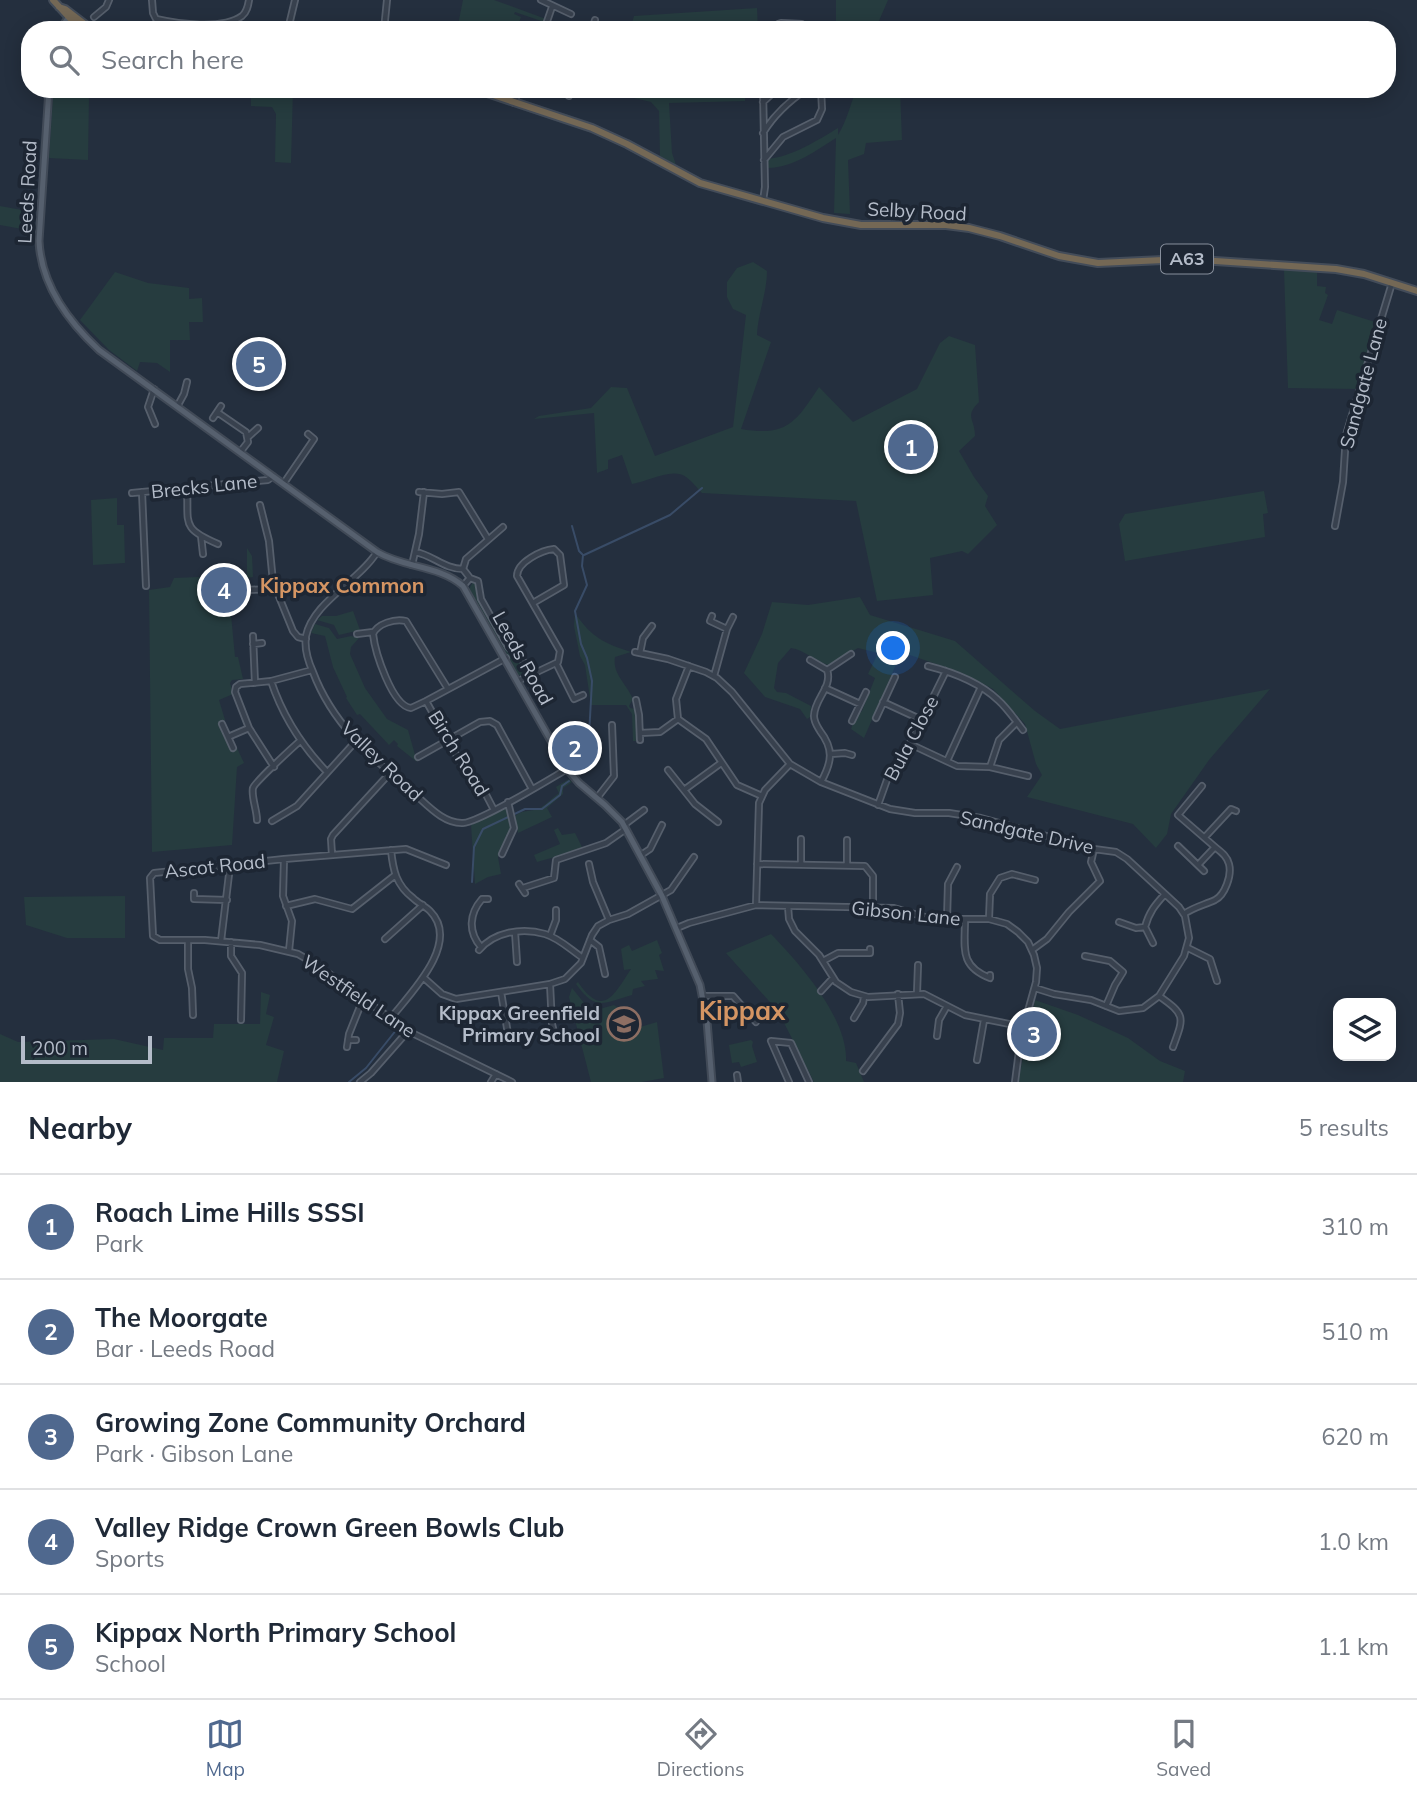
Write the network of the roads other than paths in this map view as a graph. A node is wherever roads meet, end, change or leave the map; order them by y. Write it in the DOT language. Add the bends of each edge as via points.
graph roads {
  1 [pos="53,0"];
  2 [pos="109,0"];
  3 [pos="152,0"];
  4 [pos="249,0"];
  5 [pos="295,0"];
  6 [pos="387,0"];
  7 [pos="541,0"];
  8 [pos="552,7"];
  9 [pos="571,14"];
  10 [pos="94,17"];
  11 [pos="72,18"];
  12 [pos="70,21"];
  13 [pos="75,21"];
  14 [pos="172,21"];
  15 [pos="224,21"];
  16 [pos="290,21"];
  17 [pos="385,21"];
  18 [pos="547,21"];
  19 [pos="48,98"];
  20 [pos="500,98"];
  21 [pos="516,98"];
  22 [pos="763,98"];
  23 [pos="767,98"];
  24 [pos="795,98"];
  25 [pos="821,98"];
  26 [pos="763,102"];
  27 [pos="514,103"];
  28 [pos="763,134"];
  29 [pos="764,160"];
  30 [pos="763,202"];
  31 [pos="1392,283"];
  32 [pos="1417,291"];
  33 [pos="187,382"];
  34 [pos="154,388"];
  35 [pos="178,405"];
  36 [pos="220,406"];
  37 [pos="218,412"];
  38 [pos="213,418"];
  39 [pos="155,424"];
  40 [pos="258,428"];
  41 [pos="308,435"];
  42 [pos="248,437"];
  43 [pos="241,451"];
  44 [pos="274,475"];
  45 [pos="284,482"];
  46 [pos="187,488"];
  47 [pos="142,492"];
  48 [pos="132,493"];
  49 [pos="260,505"];
  50 [pos="1335,526"];
  51 [pos="503,527"];
  52 [pos="201,536"];
  53 [pos="488,539"];
  54 [pos="218,544"];
  55 [pos="377,552"];
  56 [pos="415,552"];
  57 [pos="203,554"];
  58 [pos="412,566"];
  59 [pos="463,569"];
  60 [pos="470,579"];
  61 [pos="146,586"];
  62 [pos="463,586"];
  63 [pos="276,589"];
  64 [pos="244,590"];
  65 [pos="533,603"];
  66 [pos="712,616"];
  67 [pos="733,617"];
  68 [pos="652,626"];
  69 [pos="727,629"];
  70 [pos="373,632"];
  71 [pos="357,635"];
  72 [pos="253,636"];
  73 [pos="306,639"];
  74 [pos="253,643"];
  75 [pos="262,643"];
  76 [pos="851,654"];
  77 [pos="506,658"];
  78 [pos="810,660"];
  79 [pos="556,663"];
  80 [pos="689,666"];
  81 [pos="928,666"];
  82 [pos="312,670"];
  83 [pos="827,670"];
  84 [pos="946,671"];
  85 [pos="531,674"];
  86 [pos="714,676"];
  87 [pos="895,677"];
  88 [pos="271,681"];
  89 [pos="518,681"];
  90 [pos="255,683"];
  91 [pos="981,687"];
  92 [pos="825,688"];
  93 [pos="448,689"];
  94 [pos="866,692"];
  95 [pos="583,695"];
  96 [pos="636,700"];
  97 [pos="426,701"];
  98 [pos="883,702"];
  99 [pos="860,704"];
  100 [pos="876,718"];
  101 [pos="678,719"];
  102 [pos="922,720"];
  103 [pos="852,721"];
  104 [pos="1017,722"];
  105 [pos="222,724"];
  106 [pos="612,724"];
  107 [pos="248,728"];
  108 [pos="1023,730"];
  109 [pos="640,733"];
  110 [pos="228,737"];
  111 [pos="449,740"];
  112 [pos="639,740"];
  113 [pos="300,741"];
  114 [pos="356,741"];
  115 [pos="910,744"];
  116 [pos="233,748"];
  117 [pos="831,754"];
  118 [pos="852,755"];
  119 [pos="418,757"];
  120 [pos="947,761"];
  121 [pos="721,763"];
  122 [pos="790,764"];
  123 [pos="274,767"];
  124 [pos="990,767"];
  125 [pos="567,769"];
  126 [pos="668,770"];
  127 [pos="327,772"];
  128 [pos="390,773"];
  129 [pos="1028,776"];
  130 [pos="821,782"];
  131 [pos="1202,786"];
  132 [pos="531,789"];
  133 [pos="684,790"];
  134 [pos="762,796"];
  135 [pos="597,798"];
  136 [pos="508,802"];
  137 [pos="878,805"];
  138 [pos="1232,808"];
  139 [pos="494,810"];
  140 [pos="644,810"];
  141 [pos="257,820"];
  142 [pos="272,821"];
  143 [pos="718,822"];
  144 [pos="625,827"];
  145 [pos="661,829"];
  146 [pos="1205,837"];
  147 [pos="801,839"];
  148 [pos="847,840"];
  149 [pos="1178,846"];
  150 [pos="1215,847"];
  151 [pos="1094,849"];
  152 [pos="391,850"];
  153 [pos="502,854"];
  154 [pos="332,855"];
  155 [pos="641,855"];
  156 [pos="694,857"];
  157 [pos="284,859"];
  158 [pos="590,864"];
  159 [pos="757,864"];
  160 [pos="801,864"];
  161 [pos="446,865"];
  162 [pos="847,865"];
  163 [pos="1198,865"];
  164 [pos="230,866"];
  165 [pos="957,867"];
  166 [pos="1205,870"];
  167 [pos="394,875"];
  168 [pos="554,878"];
  169 [pos="1035,880"];
  170 [pos="556,885"];
  171 [pos="522,888"];
  172 [pos="194,893"];
  173 [pos="1165,894"];
  174 [pos="662,895"];
  175 [pos="488,899"];
  176 [pos="227,900"];
  177 [pos="423,905"];
  178 [pos="756,905"];
  179 [pos="286,906"];
  180 [pos="788,906"];
  181 [pos="873,907"];
  182 [pos="556,910"];
  183 [pos="1184,914"];
  184 [pos="947,919"];
  185 [pos="965,919"];
  186 [pos="989,919"];
  187 [pos="608,920"];
  188 [pos="1119,922"];
  189 [pos="1145,927"];
  190 [pos="677,928"];
  191 [pos="515,932"];
  192 [pos="550,936"];
  193 [pos="155,938"];
  194 [pos="384,939"];
  195 [pos="188,940"];
  196 [pos="590,940"];
  197 [pos="221,941"];
  198 [pos="231,942"];
  199 [pos="1153,943"];
  200 [pos="1187,948"];
  201 [pos="870,949"];
  202 [pos="1032,950"];
  203 [pos="289,951"];
  204 [pos="1085,956"];
  205 [pos="583,958"];
  206 [pos="823,961"];
  207 [pos="517,962"];
  208 [pos="918,965"];
  209 [pos="606,974"];
  210 [pos="990,975"];
  211 [pos="424,978"];
  212 [pos="833,978"];
  213 [pos="1217,981"];
  214 [pos="550,984"];
  215 [pos="1035,988"];
  216 [pos="821,991"];
  217 [pos="501,992"];
  218 [pos="917,993"];
  219 [pos="898,994"];
  220 [pos="703,996"];
  221 [pos="1159,996"];
  222 [pos="863,997"];
  223 [pos="363,999"];
  224 [pos="947,1006"];
  225 [pos="1106,1006"];
  226 [pos="193,1015"];
  227 [pos="854,1018"];
  228 [pos="390,1019"];
  229 [pos="241,1020"];
  230 [pos="984,1020"];
  231 [pos="756,1022"];
  232 [pos="1024,1027"];
  233 [pos="408,1031"];
  234 [pos="508,1034"];
  235 [pos="937,1036"];
  236 [pos="348,1040"];
  237 [pos="356,1040"];
  238 [pos="556,1041"];
  239 [pos="347,1047"];
  240 [pos="1173,1047"];
  241 [pos="977,1060"];
  242 [pos="863,1071"];
  243 [pos="496,1074"];
  244 [pos="737,1075"];
  245 [pos="360,1082"];
  246 [pos="491,1082"];
  247 [pos="512,1082"];
  248 [pos="712,1082"];
  249 [pos="738,1082"];
  250 [pos="789,1082"];
  251 [pos="809,1082"];
  252 [pos="1015,1082"];
  1 -- 11 [label="highway"];
  2 -- 10 [label="street"];
  3 -- 14 [label="street" via="153,16"];
  4 -- 15 [label="street" via="239,17"];
  5 -- 16 [label="street"];
  6 -- 17 [label="street"];
  7 -- 8 [label="street"];
  8 -- 9 [label="street"];
  8 -- 18 [label="street"];
  11 -- 12 [label="main road"];
  11 -- 13 [label="highway"];
  19 -- 34 [label="main road, Leeds Road" via="40,219 45,273 56,296 92,342"];
  20 -- 27 [label="highway, Selby Road / A63"];
  21 -- 27 [label="street"];
  22 -- 26 [label="street"];
  23 -- 26 [label="street"];
  24 -- 28 [label="street"];
  25 -- 29 [label="street" via="817,120 783,137"];
  26 -- 28 [label="street"];
  27 -- 30 [label="highway, Selby Road / A63" via="592,128 693,180"];
  28 -- 29 [label="street"];
  29 -- 30 [label="street"];
  30 -- 31 [label="highway, Selby Road / A63" via="852,224 969,228 1087,262 1185,259 1324,267"];
  31 -- 32 [label="highway, Selby Road / A63"];
  31 -- 50 [label="street, Sandgate Lane" via="1346,435"];
  33 -- 35 [label="street"];
  34 -- 35 [label="main road, Leeds Road"];
  34 -- 39 [label="street" via="148,407"];
  35 -- 43 [label="main road, Leeds Road"];
  36 -- 37 [label="street"];
  37 -- 38 [label="street"];
  37 -- 42 [label="street"];
  40 -- 42 [label="street"];
  41 -- 45 [label="street" via="314,439"];
  42 -- 43 [label="street"];
  43 -- 44 [label="main road, Leeds Road"];
  44 -- 45 [label="main road, Leeds Road"];
  44 -- 46 [label="street, Brecks Lane" via="268,480"];
  45 -- 55 [label="main road, Leeds Road"];
  46 -- 47 [label="street, Brecks Lane"];
  46 -- 52 [label="street" via="187,522"];
  47 -- 48 [label="street, Brecks Lane"];
  47 -- 61 [label="street"];
  49 -- 63 [label="street"];
  51 -- 53 [label="street"];
  52 -- 54 [label="street"];
  52 -- 57 [label="street"];
  53 -- 56 [label="street" via="459,492 422,492"];
  53 -- 59 [label="street" via="466,559"];
  55 -- 58 [label="main road, Leeds Road"];
  55 -- 73 [label="street" via="363,572 331,598 310,625"];
  56 -- 58 [label="street"];
  56 -- 59 [label="street"];
  58 -- 62 [label="main road, Leeds Road" via="443,574"];
  59 -- 60 [label="street"];
  60 -- 62 [label="street"];
  60 -- 85 [label="street, Leeds Road" via="478,581 481,599 508,647"];
  62 -- 77 [label="main road, Leeds Road"];
  63 -- 64 [label="street"];
  63 -- 73 [label="street" via="293,631"];
  65 -- 65 [label="street" via="517,570 548,549 556,550 564,584"];
  65 -- 79 [label="street" via="561,651"];
  66 -- 69 [label="street" via="710,621"];
  67 -- 69 [label="street"];
  68 -- 80 [label="street, Sandgate Drive" via="638,652"];
  69 -- 86 [label="street"];
  70 -- 71 [label="street"];
  70 -- 93 [label="street" via="378,626 406,621"];
  70 -- 97 [label="street" via="378,662 401,704 411,708"];
  72 -- 74 [label="street"];
  73 -- 82 [label="street, Valley Road"];
  74 -- 75 [label="street"];
  74 -- 90 [label="street"];
  76 -- 83 [label="street"];
  77 -- 89 [label="main road, Leeds Road"];
  77 -- 93 [label="street, Birch Road"];
  78 -- 83 [label="street"];
  79 -- 85 [label="street"];
  79 -- 95 [label="street" via="574,699"];
  80 -- 86 [label="street, Sandgate Drive"];
  80 -- 101 [label="street" via="676,699"];
  81 -- 84 [label="street"];
  82 -- 88 [label="street"];
  82 -- 114 [label="street, Valley Road" via="327,703"];
  83 -- 92 [label="street"];
  84 -- 91 [label="street"];
  84 -- 102 [label="street, Bula Close"];
  85 -- 89 [label="street"];
  86 -- 122 [label="street, Sandgate Drive"];
  87 -- 98 [label="street"];
  88 -- 90 [label="street"];
  88 -- 113 [label="street"];
  89 -- 125 [label="main road, Leeds Road"];
  90 -- 107 [label="street" via="240,684 235,692"];
  91 -- 104 [label="street"];
  91 -- 120 [label="street"];
  92 -- 99 [label="street"];
  92 -- 117 [label="street" via="814,719"];
  93 -- 97 [label="street, Birch Road"];
  94 -- 99 [label="street"];
  96 -- 109 [label="street"];
  97 -- 111 [label="street, Birch Road"];
  98 -- 100 [label="street"];
  98 -- 102 [label="street"];
  99 -- 103 [label="street"];
  101 -- 109 [label="street" via="660,732"];
  101 -- 121 [label="street" via="706,739"];
  102 -- 115 [label="street, Bula Close"];
  104 -- 108 [label="street"];
  104 -- 124 [label="street" via="999,740"];
  105 -- 110 [label="street"];
  106 -- 135 [label="street" via="614,776"];
  107 -- 110 [label="street"];
  107 -- 123 [label="street"];
  109 -- 112 [label="street"];
  110 -- 116 [label="street"];
  111 -- 119 [label="street"];
  111 -- 132 [label="street" via="480,722 497,725"];
  111 -- 139 [label="street, Birch Road"];
  113 -- 123 [label="street"];
  113 -- 127 [label="street"];
  114 -- 127 [label="street"];
  114 -- 128 [label="street, Valley Road"];
  115 -- 120 [label="street"];
  115 -- 137 [label="street, Bula Close" via="888,777"];
  117 -- 118 [label="street"];
  117 -- 130 [label="street"];
  120 -- 124 [label="street"];
  121 -- 133 [label="street"];
  121 -- 134 [label="street" via="737,785"];
  122 -- 130 [label="street, Sandgate Drive"];
  122 -- 134 [label="street"];
  123 -- 141 [label="street" via="252,790"];
  124 -- 129 [label="street"];
  125 -- 132 [label="street, Valley Road"];
  125 -- 135 [label="main road, Leeds Road"];
  126 -- 133 [label="street"];
  127 -- 142 [label="street" via="297,806"];
  128 -- 139 [label="street, Valley Road" via="449,820 470,822"];
  128 -- 154 [label="street" via="333,835"];
  130 -- 137 [label="street, Sandgate Drive"];
  131 -- 146 [label="street" via="1178,814"];
  132 -- 136 [label="street, Valley Road"];
  133 -- 143 [label="street"];
  134 -- 159 [label="street"];
  135 -- 144 [label="main road, Leeds Road"];
  136 -- 139 [label="street, Valley Road"];
  136 -- 153 [label="street" via="513,832"];
  137 -- 151 [label="street, Sandgate Drive" via="907,813 981,818"];
  138 -- 146 [label="street"];
  140 -- 144 [label="street"];
  144 -- 155 [label="main road, Leeds Road"];
  144 -- 168 [label="street" via="606,843 556,860"];
  145 -- 155 [label="street"];
  146 -- 150 [label="street"];
  147 -- 160 [label="street"];
  148 -- 162 [label="street"];
  149 -- 163 [label="street"];
  150 -- 163 [label="street"];
  150 -- 183 [label="street" via="1229,863 1221,895"];
  151 -- 173 [label="street, Sandgate Drive" via="1116,852"];
  151 -- 202 [label="street" via="1091,862 1100,881"];
  152 -- 154 [label="street, Ascot Road"];
  152 -- 161 [label="street, Ascot Road" via="412,850"];
  152 -- 167 [label="street"];
  154 -- 157 [label="street, Ascot Road"];
  155 -- 174 [label="main road, Leeds Road"];
  156 -- 174 [label="street" via="676,885"];
  157 -- 164 [label="street, Ascot Road"];
  157 -- 179 [label="street"];
  158 -- 187 [label="street"];
  159 -- 160 [label="street"];
  159 -- 178 [label="street"];
  160 -- 162 [label="street"];
  162 -- 181 [label="street" via="865,866 872,873"];
  163 -- 166 [label="street"];
  164 -- 176 [label="street"];
  164 -- 193 [label="street, Ascot Road" via="156,872 150,878"];
  165 -- 184 [label="street" via="948,888"];
  167 -- 177 [label="street"];
  167 -- 179 [label="street" via="352,909 315,899"];
  168 -- 170 [label="street"];
  168 -- 171 [label="street"];
  169 -- 186 [label="street" via="1012,874 1000,878 989,897"];
  172 -- 176 [label="street" via="194,899"];
  173 -- 183 [label="street, Sandgate Drive"];
  173 -- 189 [label="street" via="1151,910"];
  174 -- 187 [label="street"];
  174 -- 190 [label="main road, Leeds Road"];
  175 -- 191 [label="street" via="475,907 471,923 480,949 499,935"];
  176 -- 197 [label="street"];
  177 -- 194 [label="street"];
  177 -- 211 [label="street" via="436,919 440,935 436,956"];
  178 -- 180 [label="street, Gibson Lane"];
  178 -- 190 [label="street, Gibson Lane"];
  179 -- 203 [label="street" via="292,921"];
  180 -- 181 [label="street, Gibson Lane"];
  180 -- 206 [label="street" via="793,928"];
  181 -- 184 [label="street, Gibson Lane"];
  182 -- 192 [label="street"];
  183 -- 200 [label="street"];
  184 -- 185 [label="street, Gibson Lane"];
  185 -- 186 [label="street, Gibson Lane"];
  185 -- 210 [label="street" via="967,962 979,974"];
  186 -- 202 [label="street, Gibson Lane" via="1015,929"];
  187 -- 196 [label="street"];
  188 -- 189 [label="street"];
  189 -- 199 [label="street"];
  190 -- 220 [label="main road, Leeds Road"];
  191 -- 192 [label="street"];
  191 -- 207 [label="street"];
  192 -- 205 [label="street"];
  193 -- 195 [label="street, Westfield Lane"];
  195 -- 197 [label="street, Westfield Lane"];
  195 -- 226 [label="street"];
  196 -- 205 [label="street"];
  196 -- 209 [label="street" via="599,947"];
  197 -- 198 [label="street, Westfield Lane"];
  198 -- 203 [label="street, Westfield Lane"];
  198 -- 229 [label="street" via="231,956 242,973"];
  200 -- 213 [label="street" via="1210,959"];
  200 -- 221 [label="street"];
  201 -- 206 [label="street" via="870,953 838,953"];
  202 -- 215 [label="street" via="1037,968"];
  203 -- 223 [label="street, Westfield Lane"];
  204 -- 225 [label="street" via="1110,961 1123,972"];
  205 -- 214 [label="street" via="571,975"];
  206 -- 212 [label="street"];
  208 -- 218 [label="street"];
  211 -- 217 [label="street" via="452,998"];
  211 -- 228 [label="street"];
  212 -- 216 [label="street"];
  212 -- 222 [label="street"];
  214 -- 217 [label="street"];
  214 -- 238 [label="street"];
  215 -- 225 [label="street"];
  215 -- 232 [label="street"];
  217 -- 234 [label="street"];
  218 -- 219 [label="street"];
  218 -- 224 [label="street"];
  219 -- 222 [label="street"];
  219 -- 242 [label="street" via="898,1024"];
  220 -- 231 [label="street" via="733,996"];
  220 -- 248 [label="main road, Leeds Road"];
  221 -- 225 [label="street" via="1136,1010"];
  221 -- 240 [label="street" via="1181,1016"];
  222 -- 227 [label="street"];
  223 -- 228 [label="street, Westfield Lane"];
  223 -- 236 [label="street"];
  224 -- 230 [label="street"];
  224 -- 235 [label="street"];
  228 -- 233 [label="street, Westfield Lane"];
  230 -- 232 [label="street"];
  230 -- 241 [label="street"];
  232 -- 252 [label="street"];
  233 -- 243 [label="street, Westfield Lane"];
  233 -- 245 [label="street"];
  236 -- 237 [label="street"];
  236 -- 239 [label="street"];
  243 -- 246 [label="street"];
  243 -- 247 [label="street, Westfield Lane"];
  244 -- 249 [label="street"];
  250 -- 251 [label="street" via="771,1041 791,1043"];
}
